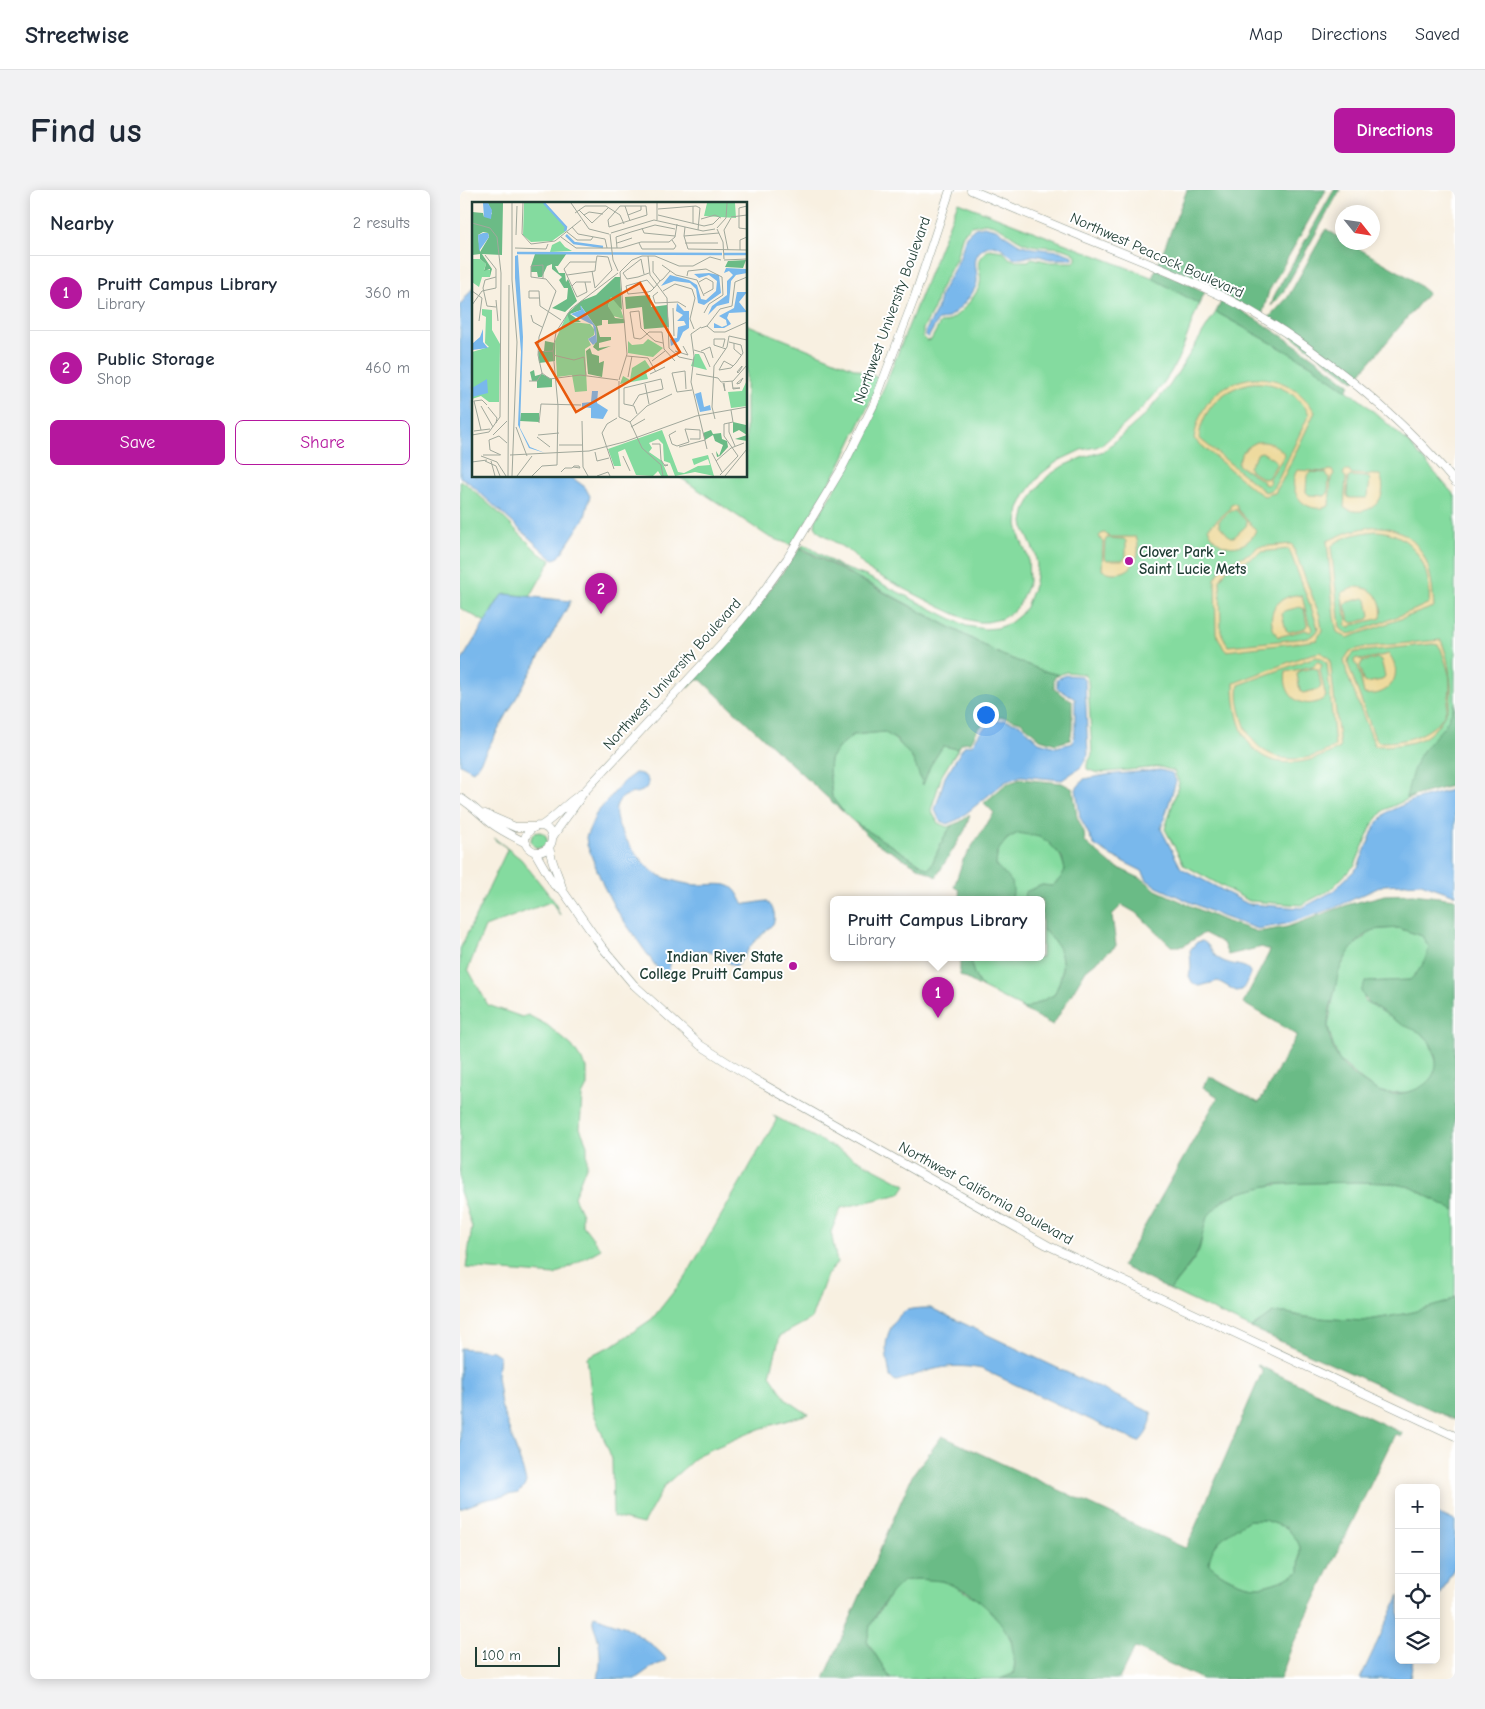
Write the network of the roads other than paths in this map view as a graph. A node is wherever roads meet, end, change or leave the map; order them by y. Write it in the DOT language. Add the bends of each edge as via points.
graph roads {
  1 [pos="950,190"];
  2 [pos="971,190"];
  3 [pos="1455,482"];
  4 [pos="583,793"];
  5 [pos="460,798"];
  6 [pos="480,812"];
  7 [pos="537,827"];
  8 [pos="550,842"];
  9 [pos="526,843"];
  10 [pos="536,852"];
  11 [pos="563,891"];
  12 [pos="1455,1436"];
  1 -- 4 [label="street, Northwest University Boulevard" via="916,296 874,404 842,468 788,559 724,641"];
  2 -- 3 [label="street, Northwest Peacock Boulevard" via="1157,266 1226,298 1264,320 1356,386"];
  4 -- 7 [label="street, Northwest University Boulevard" via="572,799 550,821"];
  4 -- 8 [label="street, Northwest University Boulevard"];
  5 -- 6 [label="street"];
  6 -- 7 [label="street" via="515,827"];
  6 -- 9 [label="street" via="502,831"];
  7 -- 8 [label="street" via="548,831"];
  7 -- 9 [label="street" via="527,833"];
  8 -- 10 [label="street" via="542,852"];
  8 -- 11 [label="street, Northwest California Boulevard" via="550,857"];
  9 -- 10 [label="street"];
  10 -- 11 [label="street, Northwest California Boulevard" via="554,886"];
  11 -- 12 [label="street, Northwest California Boulevard" via="602,947 634,985 700,1045 752,1078 1047,1245"];
}
